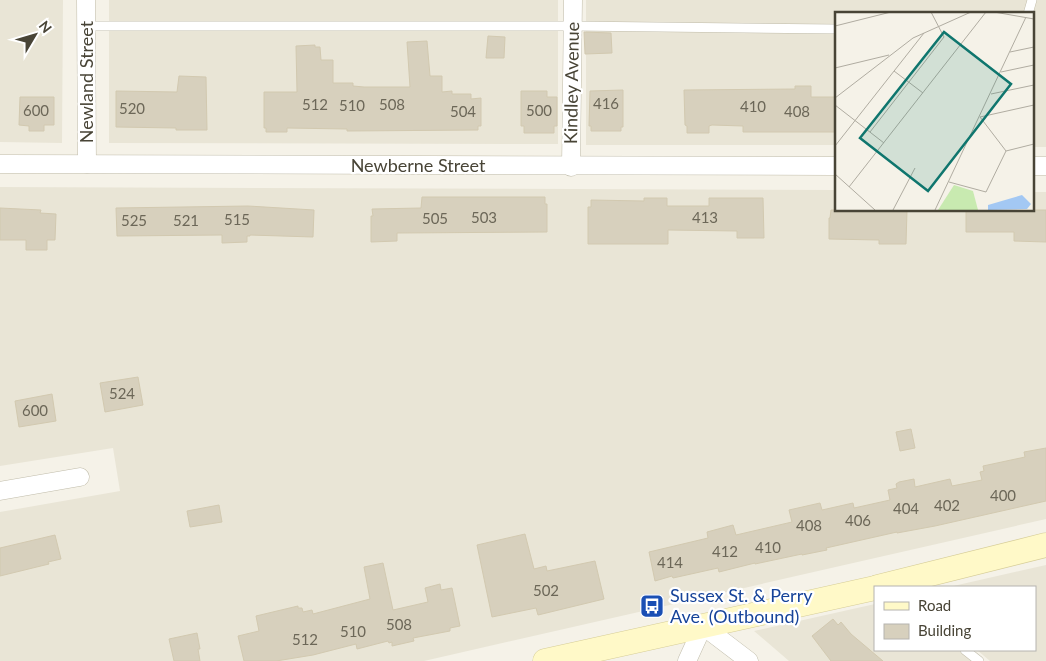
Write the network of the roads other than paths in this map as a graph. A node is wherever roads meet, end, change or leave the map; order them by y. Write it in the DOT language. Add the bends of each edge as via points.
graph roads {
  1 [pos="86,0"];
  2 [pos="573,0"];
  3 [pos="86,26"];
  4 [pos="573,26"];
  5 [pos="835,29"];
  6 [pos="0,164"];
  7 [pos="87,164"];
  8 [pos="835,166"];
  9 [pos="571,167"];
  10 [pos="80,477"];
  11 [pos="0,491"];
  12 [pos="1046,546"];
  13 [pos="887,586"];
  14 [pos="874,589"];
  15 [pos="703,626"];
  16 [pos="967,651"];
  17 [pos="545,661"];
  18 [pos="687,661"];
  19 [pos="748,661"];
  20 [pos="979,661"];
  1 -- 3 [label="street, Newland Street"];
  2 -- 4 [label="street, Kindley Avenue"];
  3 -- 4 [label="lane"];
  3 -- 7 [label="street, Newland Street"];
  4 -- 5 [label="lane"];
  4 -- 9 [label="street, Kindley Avenue"];
  6 -- 7 [label="street, Newberne Street"];
  7 -- 9 [label="street, Newberne Street"];
  8 -- 9 [label="street, Newberne Street"];
  10 -- 11 [label="street"];
  12 -- 13 [label="street"];
  14 -- 15 [label="street"];
  15 -- 17 [label="street"];
  15 -- 18 [label="street"];
  15 -- 19 [label="street"];
  16 -- 20 [label="lane"];
}
